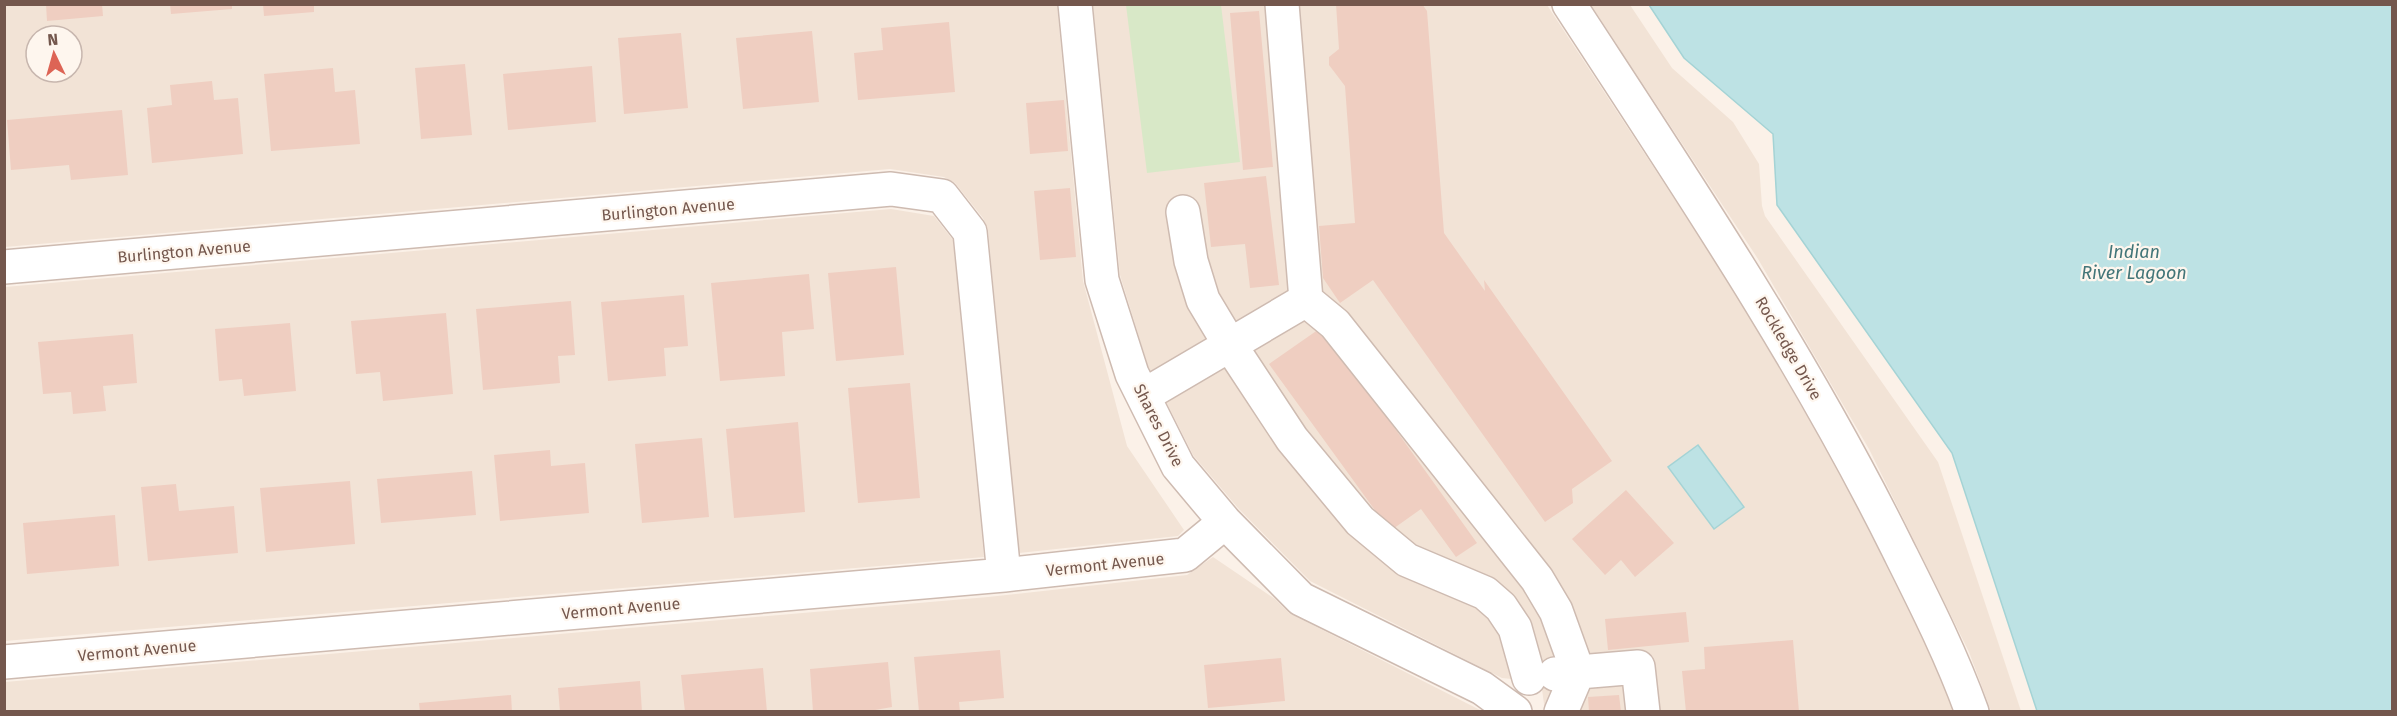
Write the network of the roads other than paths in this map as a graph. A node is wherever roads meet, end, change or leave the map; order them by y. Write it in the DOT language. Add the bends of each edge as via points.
graph roads {
  1 [pos="1075,4"];
  2 [pos="1282,4"];
  3 [pos="1569,4"];
  4 [pos="1183,212"];
  5 [pos="4,267"];
  6 [pos="1306,300"];
  7 [pos="1230,345"];
  8 [pos="1143,396"];
  9 [pos="1225,522"];
  10 [pos="1004,575"];
  11 [pos="4,662"];
  12 [pos="1578,672"];
  13 [pos="1529,678"];
  14 [pos="1510,707"];
  15 [pos="1561,711"];
  16 [pos="1643,711"];
  17 [pos="1972,711"];
  1 -- 8 [label="street, Shares Drive" via="1102,280 1132,374"];
  2 -- 6 [label="street"];
  3 -- 17 [label="street, Rockledge Drive" via="1743,270 1854,459 1953,659"];
  4 -- 7 [label="street" via="1191,261 1203,300"];
  5 -- 10 [label="street, Burlington Avenue" via="891,189 942,196 970,232"];
  6 -- 7 [label="street"];
  6 -- 12 [label="street" via="1335,324 1537,579 1556,611"];
  7 -- 8 [label="street"];
  7 -- 13 [label="street" via="1292,439 1360,521 1407,560 1485,593 1501,607 1515,628"];
  8 -- 9 [label="street, Shares Drive" via="1178,466"];
  9 -- 10 [label="street, Vermont Avenue" via="1185,555"];
  9 -- 14 [label="street, Shares Drive" via="1301,599 1482,688"];
  10 -- 11 [label="street, Vermont Avenue"];
  12 -- 13 [label="street"];
  12 -- 15 [label="street"];
  12 -- 16 [label="street" via="1638,667"];
  13 -- 14 [label="street" via="1521,681"];
}
